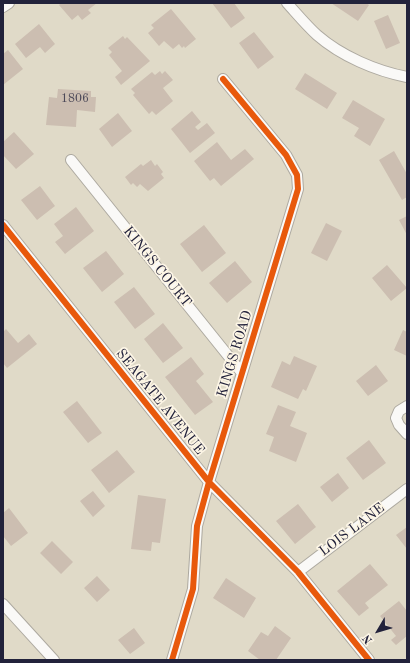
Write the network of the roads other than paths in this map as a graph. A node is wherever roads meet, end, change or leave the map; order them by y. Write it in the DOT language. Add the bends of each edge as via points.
graph roads {
  1 [pos="9,3"];
  2 [pos="288,3"];
  3 [pos="3,7"];
  4 [pos="407,77"];
  5 [pos="223,78"];
  6 [pos="72,160"];
  7 [pos="3,225"];
  8 [pos="242,373"];
  9 [pos="407,406"];
  10 [pos="407,434"];
  11 [pos="209,482"];
  12 [pos="407,489"];
  13 [pos="298,572"];
  14 [pos="3,604"];
  15 [pos="54,660"];
  16 [pos="172,660"];
  17 [pos="369,660"];
  1 -- 3 [label="street"];
  2 -- 4 [label="street" via="318,36 351,57"];
  5 -- 8 [label="street, KINGS ROAD" via="286,155 297,175 298,189"];
  6 -- 8 [label="street, KINGS COURT"];
  7 -- 11 [label="street, SEAGATE AVENUE"];
  8 -- 11 [label="street, KINGS ROAD"];
  9 -- 10 [label="street" via="399,411 396,418"];
  11 -- 13 [label="street, SEAGATE AVENUE"];
  11 -- 16 [label="street, KINGS ROAD" via="198,526 193,589"];
  12 -- 13 [label="street, LOIS LANE"];
  13 -- 17 [label="street, SEAGATE AVENUE"];
  14 -- 15 [label="street"];
}
